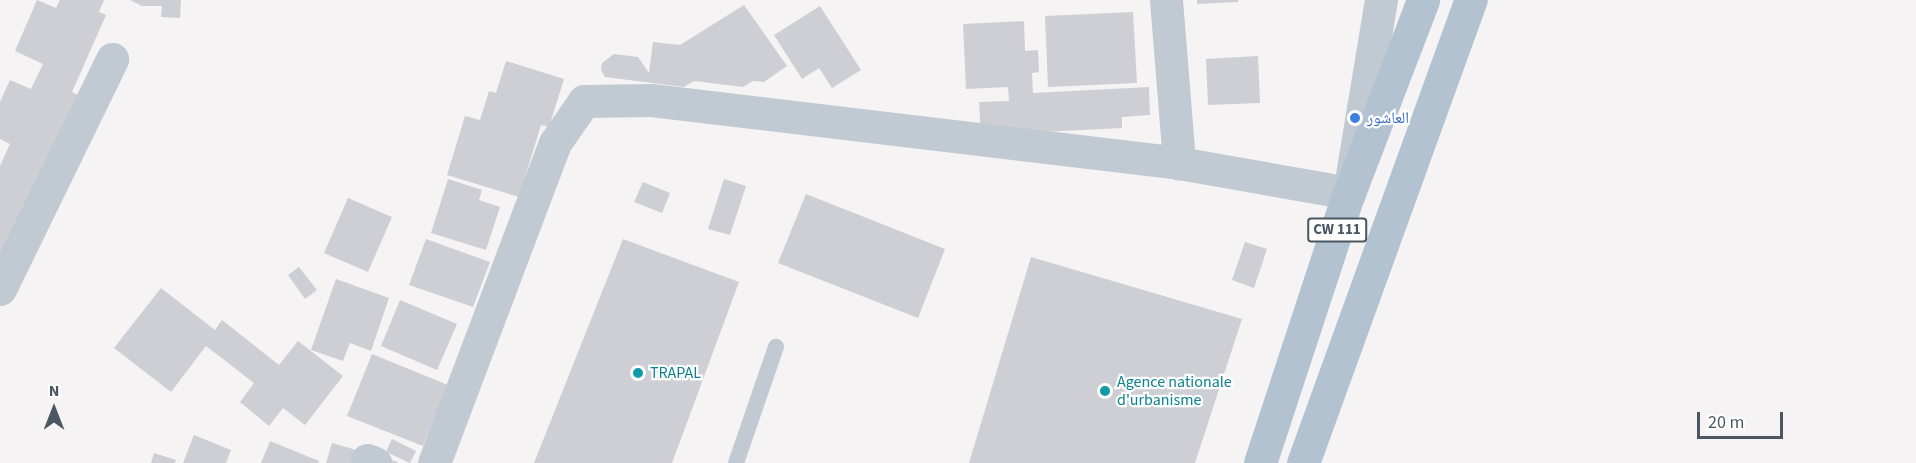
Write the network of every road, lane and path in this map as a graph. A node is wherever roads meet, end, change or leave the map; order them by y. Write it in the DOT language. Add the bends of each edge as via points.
graph roads {
  1 [pos="1166,0"];
  2 [pos="1381,0"];
  3 [pos="1423,0"];
  4 [pos="1471,0"];
  5 [pos="112,59"];
  6 [pos="1179,163"];
  7 [pos="1349,193"];
  8 [pos="0,289"];
  9 [pos="776,347"];
  10 [pos="434,463"];
  11 [pos="736,463"];
  12 [pos="1260,463"];
  13 [pos="1303,463"];
  1 -- 6 [label="street"];
  2 -- 7 [label="street"];
  3 -- 7 [label="main road, CW 111"];
  4 -- 13 [label="main road"];
  5 -- 8 [label="street"];
  6 -- 7 [label="street"];
  6 -- 10 [label="street" via="651,100 584,100 555,143"];
  7 -- 12 [label="main road, CW 111"];
  9 -- 11 [label="lane"];
}
